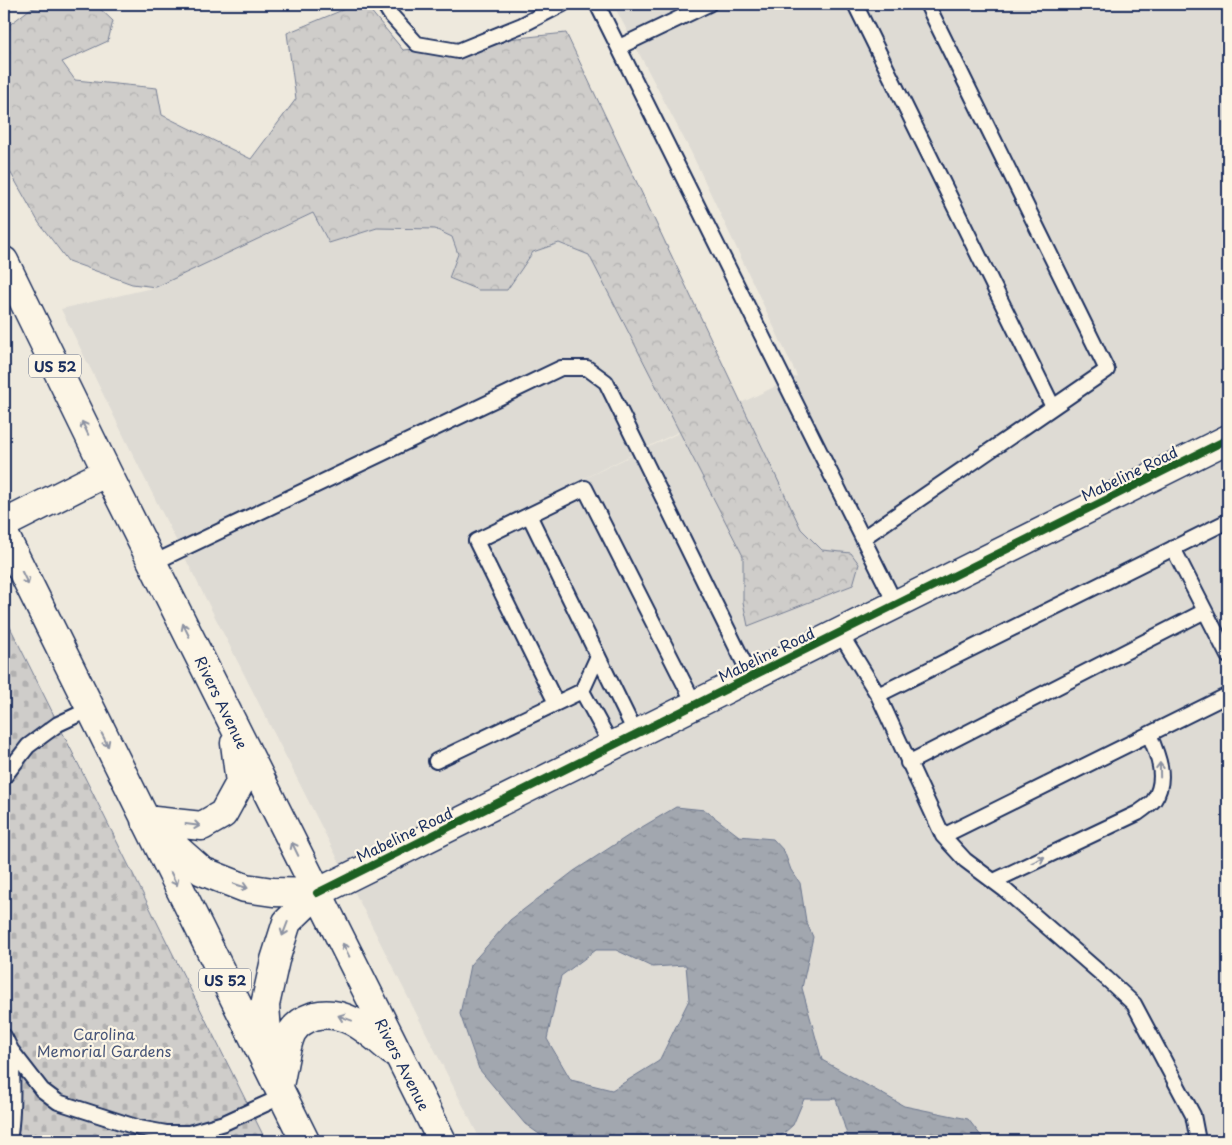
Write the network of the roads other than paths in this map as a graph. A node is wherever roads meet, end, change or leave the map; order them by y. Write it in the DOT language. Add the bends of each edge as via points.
graph roads {
  1 [pos="384,4"];
  2 [pos="563,4"];
  3 [pos="597,4"];
  4 [pos="709,4"];
  5 [pos="855,4"];
  6 [pos="927,4"];
  7 [pos="618,47"];
  8 [pos="4,261"];
  9 [pos="1053,407"];
  10 [pos="1228,439"];
  11 [pos="107,472"];
  12 [pos="529,515"];
  13 [pos="1228,521"];
  14 [pos="4,524"];
  15 [pos="4,534"];
  16 [pos="862,538"];
  17 [pos="1173,548"];
  18 [pos="153,563"];
  19 [pos="896,605"];
  20 [pos="1205,611"];
  21 [pos="840,633"];
  22 [pos="598,656"];
  23 [pos="1228,656"];
  24 [pos="751,676"];
  25 [pos="582,691"];
  26 [pos="878,695"];
  27 [pos="1228,695"];
  28 [pos="556,703"];
  29 [pos="695,705"];
  30 [pos="90,710"];
  31 [pos="232,721"];
  32 [pos="1149,734"];
  33 [pos="624,740"];
  34 [pos="436,760"];
  35 [pos="908,763"];
  36 [pos="4,777"];
  37 [pos="145,820"];
  38 [pos="943,836"];
  39 [pos="994,881"];
  40 [pos="317,893"];
  41 [pos="4,1036"];
  42 [pos="11,1050"];
  43 [pos="399,1056"];
  44 [pos="277,1085"];
  45 [pos="9,1141"];
  46 [pos="305,1141"];
  47 [pos="442,1141"];
  48 [pos="1198,1141"];
  1 -- 2 [label="lane" via="417,44 458,51"];
  3 -- 7 [label="lane"];
  4 -- 7 [label="lane"];
  5 -- 9 [label="lane"];
  6 -- 9 [label="lane" via="1107,370"];
  7 -- 16 [label="lane"];
  11 -- 8 [label="main road, Rivers Avenue / US 52, one-way"];
  9 -- 16 [label="lane"];
  10 -- 19 [label="main road, Mabeline Road"];
  11 -- 14 [label="main road"];
  11 -- 18 [label="main road, Rivers Avenue / US 52"];
  12 -- 22 [label="lane"];
  12 -- 28 [label="lane" via="476,541"];
  12 -- 29 [label="lane" via="585,488"];
  13 -- 17 [label="lane"];
  15 -- 30 [label="main road, US 52, one-way"];
  16 -- 19 [label="lane"];
  17 -- 20 [label="lane"];
  17 -- 26 [label="lane"];
  18 -- 24 [label="lane" via="561,368 587,368 606,382"];
  31 -- 18 [label="main road, Rivers Avenue / US 52, one-way"];
  19 -- 21 [label="main road, Mabeline Road"];
  20 -- 23 [label="lane"];
  20 -- 35 [label="lane"];
  21 -- 24 [label="main road, Mabeline Road"];
  21 -- 26 [label="lane"];
  22 -- 25 [label="lane"];
  22 -- 33 [label="lane"];
  24 -- 29 [label="main road, Mabeline Road"];
  25 -- 28 [label="lane"];
  25 -- 33 [label="lane"];
  26 -- 35 [label="lane"];
  27 -- 32 [label="lane"];
  28 -- 34 [label="lane"];
  29 -- 33 [label="main road, Mabeline Road"];
  30 -- 36 [label="lane" via="58,724 28,746"];
  30 -- 37 [label="main road, US 52, one-way"];
  37 -- 31 [label="main road, one-way" via="202,826 223,814 240,783"];
  40 -- 31 [label="main road, Rivers Avenue / US 52, one-way"];
  32 -- 38 [label="lane"];
  39 -- 32 [label="lane, one-way" via="1138,813 1153,802 1160,788 1161,771"];
  33 -- 40 [label="main road, Mabeline Road"];
  35 -- 38 [label="lane"];
  37 -- 40 [label="main road, one-way" via="202,871 245,888"];
  37 -- 44 [label="main road, US 52, one-way"];
  38 -- 39 [label="lane" via="964,860"];
  39 -- 48 [label="lane" via="1134,1004 1193,1115"];
  43 -- 40 [label="main road, Rivers Avenue / US 52, one-way"];
  40 -- 44 [label="main road, one-way" via="287,922 265,1005"];
  41 -- 42 [label="lane"];
  42 -- 44 [label="lane" via="42,1090 58,1102 139,1128 166,1133 188,1133 224,1123"];
  42 -- 45 [label="lane" via="13,1087"];
  43 -- 44 [label="main road, one-way" via="349,1018 331,1014 313,1016 299,1024 291,1035"];
  43 -- 47 [label="main road, Rivers Avenue / US 52"];
  44 -- 46 [label="main road, US 52"];
}
